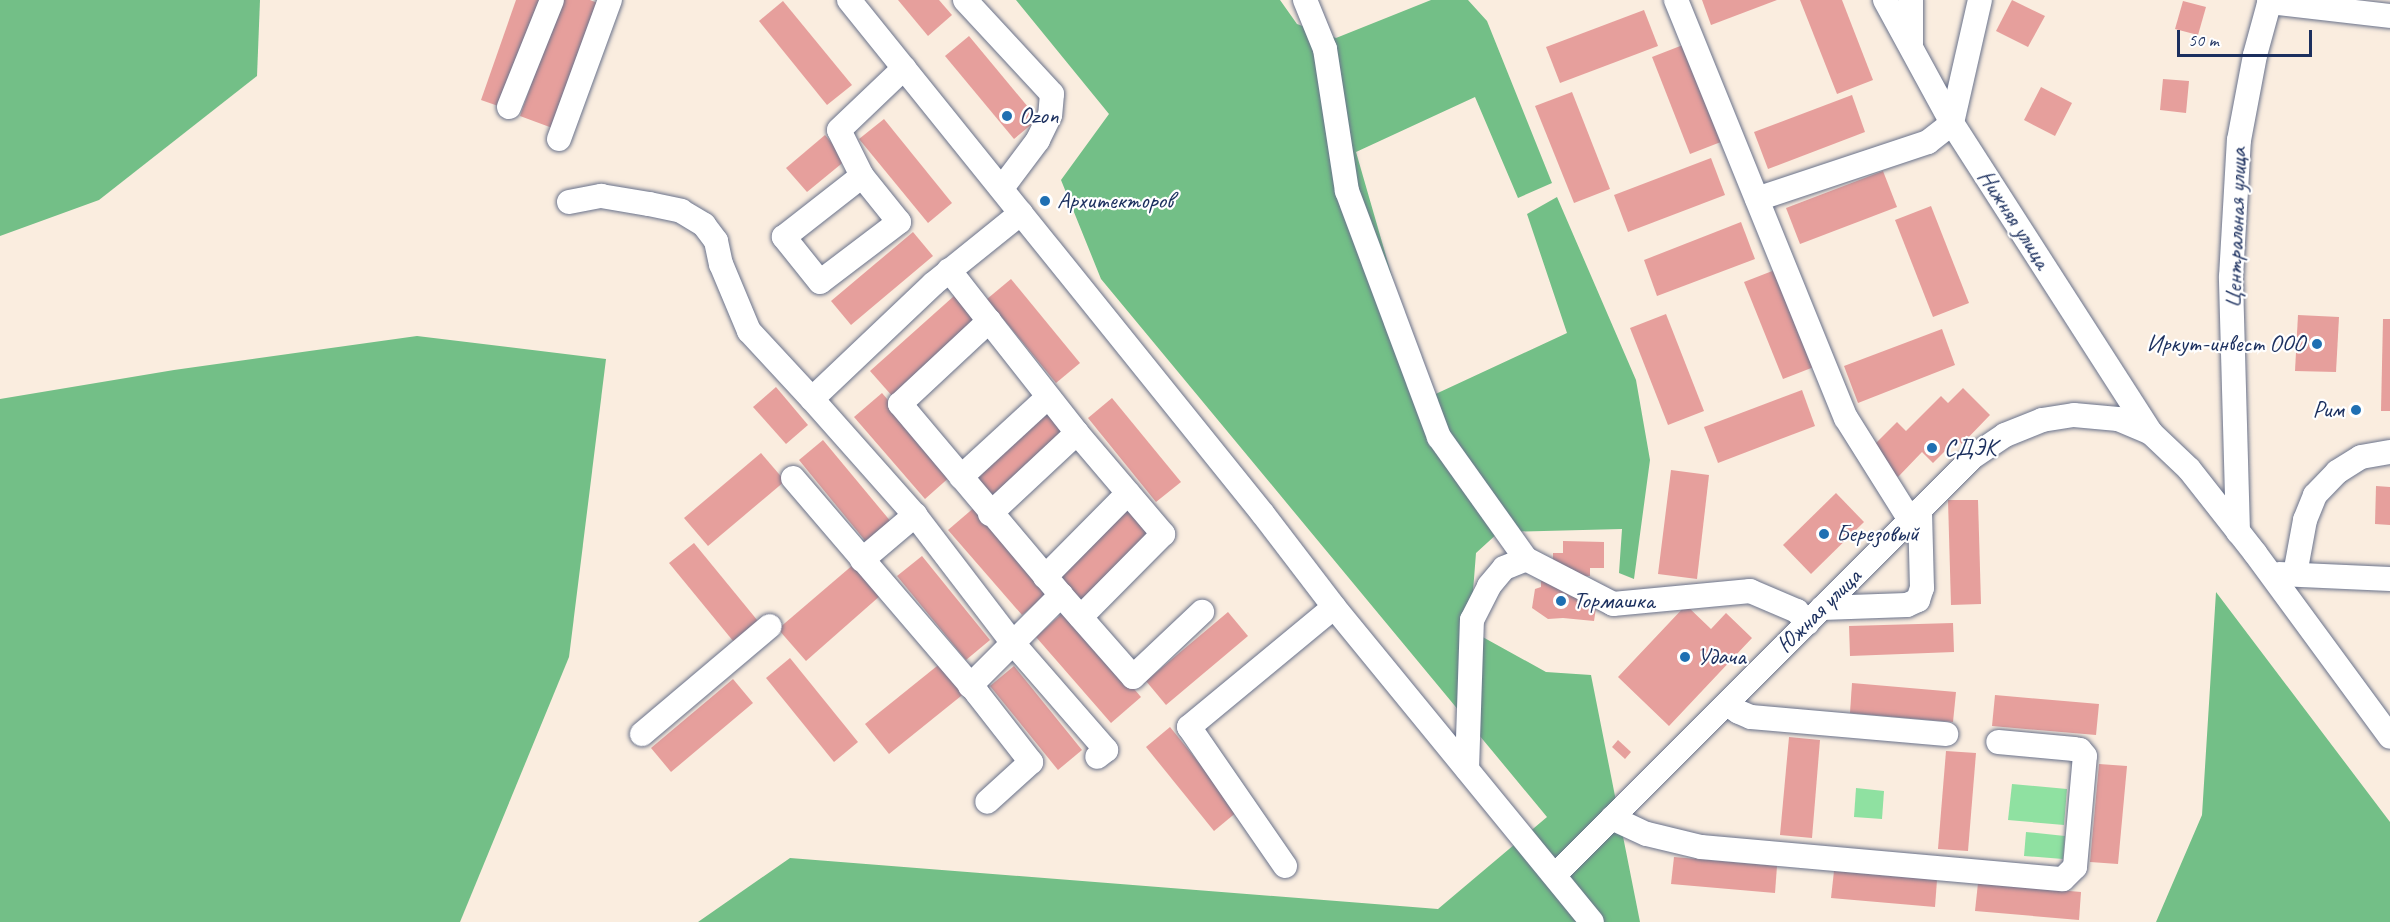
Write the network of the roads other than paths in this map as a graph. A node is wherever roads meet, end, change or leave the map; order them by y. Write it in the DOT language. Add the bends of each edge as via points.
graph roads {
  1 [pos="552,0"];
  2 [pos="610,0"];
  3 [pos="849,0"];
  4 [pos="965,0"];
  5 [pos="1305,0"];
  6 [pos="1676,0"];
  7 [pos="1885,0"];
  8 [pos="1911,0"];
  9 [pos="1980,0"];
  10 [pos="2270,1"];
  11 [pos="2390,16"];
  12 [pos="1911,44"];
  13 [pos="904,68"];
  14 [pos="509,107"];
  15 [pos="1952,123"];
  16 [pos="559,139"];
  17 [pos="862,176"];
  18 [pos="1002,188"];
  19 [pos="1757,199"];
  20 [pos="569,202"];
  21 [pos="1021,213"];
  22 [pos="949,270"];
  23 [pos="989,321"];
  24 [pos="1048,396"];
  25 [pos="812,399"];
  26 [pos="1077,433"];
  27 [pos="2151,433"];
  28 [pos="2390,452"];
  29 [pos="961,477"];
  30 [pos="793,478"];
  31 [pos="1128,493"];
  32 [pos="990,514"];
  33 [pos="915,515"];
  34 [pos="1915,515"];
  35 [pos="2238,532"];
  36 [pos="1526,559"];
  37 [pos="862,560"];
  38 [pos="2267,573"];
  39 [pos="2295,574"];
  40 [pos="1045,577"];
  41 [pos="2390,579"];
  42 [pos="1062,595"];
  43 [pos="1334,607"];
  44 [pos="1202,612"];
  45 [pos="1815,615"];
  46 [pos="1081,617"];
  47 [pos="770,626"];
  48 [pos="1013,643"];
  49 [pos="970,686"];
  50 [pos="1727,704"];
  51 [pos="642,734"];
  52 [pos="1946,734"];
  53 [pos="2390,737"];
  54 [pos="1998,742"];
  55 [pos="1097,757"];
  56 [pos="1467,769"];
  57 [pos="987,802"];
  58 [pos="1612,819"];
  59 [pos="1285,866"];
  60 [pos="1556,874"];
  61 [pos="1592,922"];
  1 -- 14 [label="street"];
  2 -- 16 [label="street"];
  3 -- 13 [label="street"];
  4 -- 18 [label="street" via="1052,94 1050,115 1038,140"];
  5 -- 36 [label="street" via="1325,49 1347,191 1439,437"];
  6 -- 19 [label="street"];
  7 -- 12 [label="street, Нижняя улица"];
  8 -- 12 [label="street"];
  9 -- 15 [label="street"];
  10 -- 11 [label="street"];
  10 -- 35 [label="street, Центральная улица" via="2239,140 2231,277"];
  12 -- 15 [label="street, Нижняя улица"];
  13 -- 17 [label="street" via="838,130"];
  13 -- 18 [label="street"];
  15 -- 19 [label="street" via="1928,142"];
  15 -- 27 [label="street, Нижняя улица"];
  17 -- 17 [label="street" via="784,237 820,282 899,222"];
  18 -- 21 [label="street"];
  19 -- 34 [label="street" via="1846,417"];
  20 -- 25 [label="street" via="601,196 639,202 681,211 704,225 716,241 721,264 749,331"];
  21 -- 22 [label="street"];
  21 -- 43 [label="street"];
  22 -- 23 [label="street"];
  22 -- 25 [label="street"];
  23 -- 24 [label="street"];
  23 -- 29 [label="street" via="900,404"];
  24 -- 26 [label="street"];
  24 -- 29 [label="street"];
  25 -- 33 [label="street"];
  26 -- 31 [label="street"];
  26 -- 32 [label="street"];
  27 -- 34 [label="street, Южная улица" via="2118,419 2099,416 2042,420 2005,435 1974,456"];
  27 -- 35 [label="street" via="2189,470"];
  28 -- 39 [label="street" via="2361,457 2337,472 2315,495 2305,520"];
  29 -- 32 [label="street"];
  30 -- 37 [label="street"];
  31 -- 40 [label="street"];
  31 -- 46 [label="street" via="1163,534"];
  32 -- 40 [label="street"];
  33 -- 37 [label="street"];
  33 -- 48 [label="street"];
  34 -- 45 [label="street, Южная улица"];
  34 -- 45 [label="street" via="1922,588 1918,600 1907,605"];
  35 -- 38 [label="street"];
  36 -- 45 [label="street" via="1613,604 1750,591"];
  36 -- 56 [label="street" via="1504,568 1489,585 1472,620"];
  37 -- 49 [label="street"];
  38 -- 39 [label="street"];
  38 -- 53 [label="street"];
  39 -- 41 [label="street"];
  40 -- 42 [label="street"];
  42 -- 46 [label="street"];
  42 -- 48 [label="street"];
  43 -- 56 [label="street"];
  43 -- 59 [label="street" via="1189,727"];
  44 -- 46 [label="street" via="1133,677"];
  45 -- 50 [label="street, Южная улица"];
  47 -- 51 [label="street"];
  48 -- 49 [label="street"];
  48 -- 55 [label="street" via="1106,750"];
  49 -- 57 [label="street" via="1031,762"];
  50 -- 52 [label="street" via="1750,717"];
  50 -- 58 [label="street, Южная улица"];
  54 -- 58 [label="street" via="2074,749 2085,756 2075,867 2063,879 1707,848 1659,838"];
  56 -- 60 [label="street"];
  58 -- 60 [label="street, Южная улица"];
  60 -- 61 [label="street"];
}
